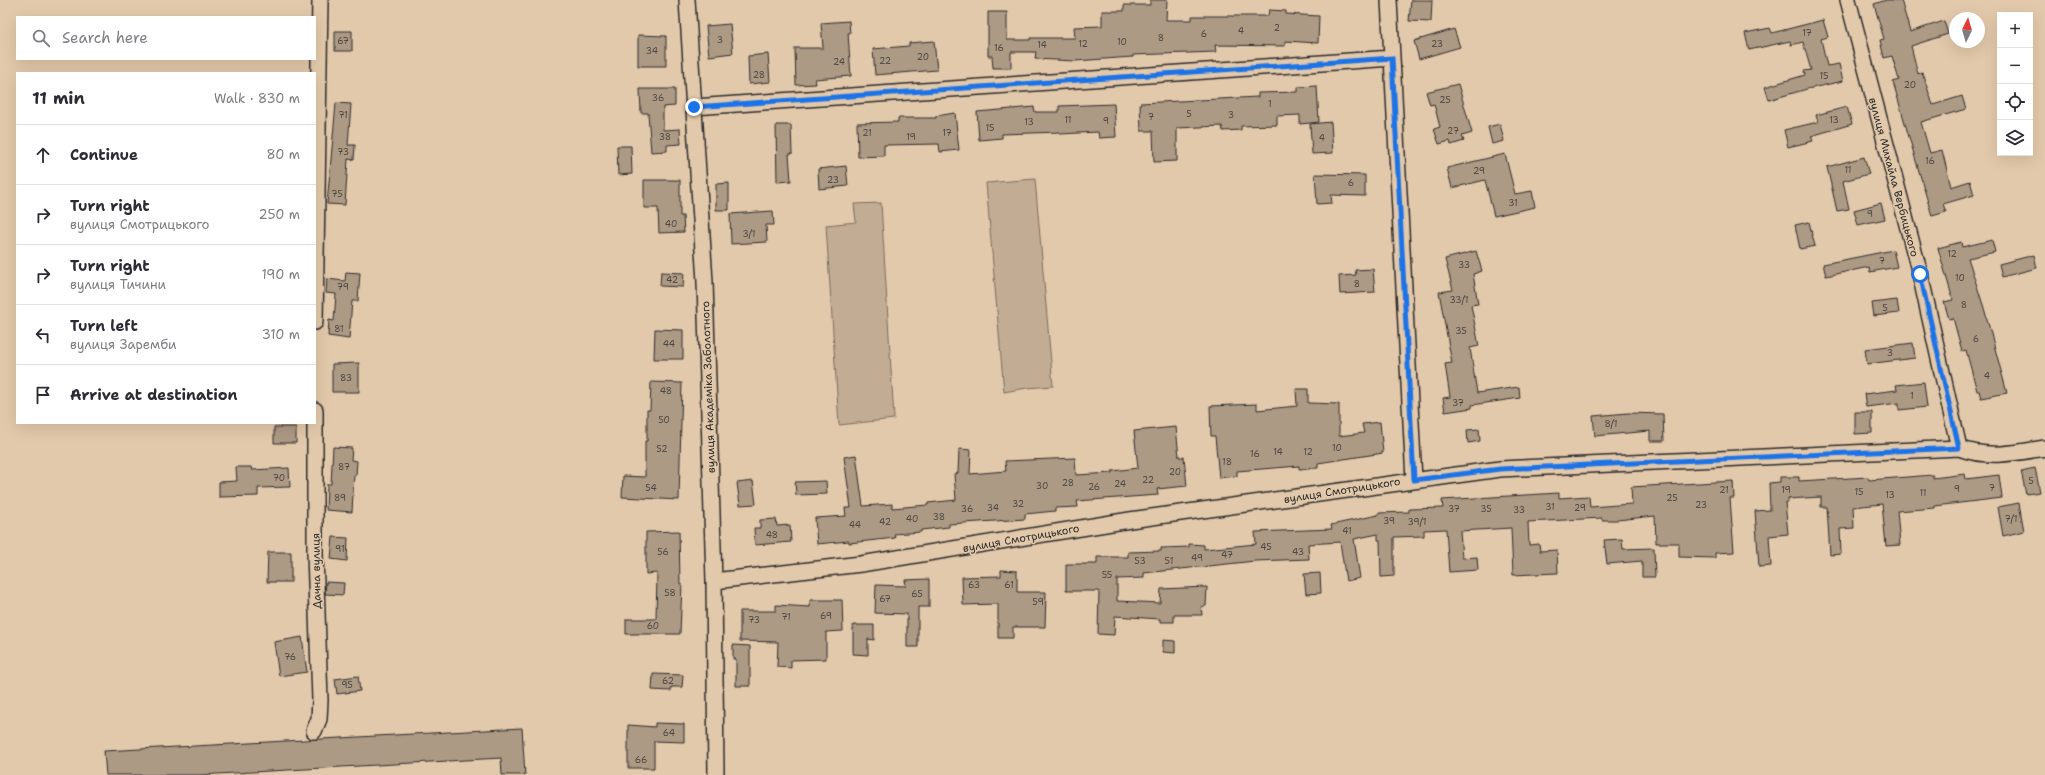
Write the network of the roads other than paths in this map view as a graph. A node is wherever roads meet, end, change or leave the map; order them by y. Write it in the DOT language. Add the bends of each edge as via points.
graph roads {
  1 [pos="320,0"];
  2 [pos="687,0"];
  3 [pos="1389,0"];
  4 [pos="1848,0"];
  5 [pos="1392,58"];
  6 [pos="694,107"];
  7 [pos="316,258"];
  8 [pos="315,424"];
  9 [pos="1959,448"];
  10 [pos="2045,448"];
  11 [pos="1414,480"];
  12 [pos="714,581"];
  13 [pos="314,731"];
  14 [pos="716,775"];
  1 -- 7 [label="street"];
  2 -- 6 [label="street, вулиця Академіка Заболотного"];
  3 -- 5 [label="street"];
  4 -- 9 [label="street, вулиця Михайла Вербицького" via="1920,274"];
  5 -- 6 [label="street"];
  5 -- 11 [label="street"];
  6 -- 12 [label="street, вулиця Академіка Заболотного" via="705,282"];
  8 -- 13 [label="street, Дачна вулиця" via="315,554 320,700 319,719"];
  9 -- 10 [label="street, вулиця Смотрицького" via="1995,456"];
  9 -- 11 [label="street, вулиця Смотрицького" via="1500,469"];
  11 -- 12 [label="street, вулиця Смотрицького" via="1130,520 861,564"];
  12 -- 14 [label="street, вулиця Академіка Заболотного"];
}
